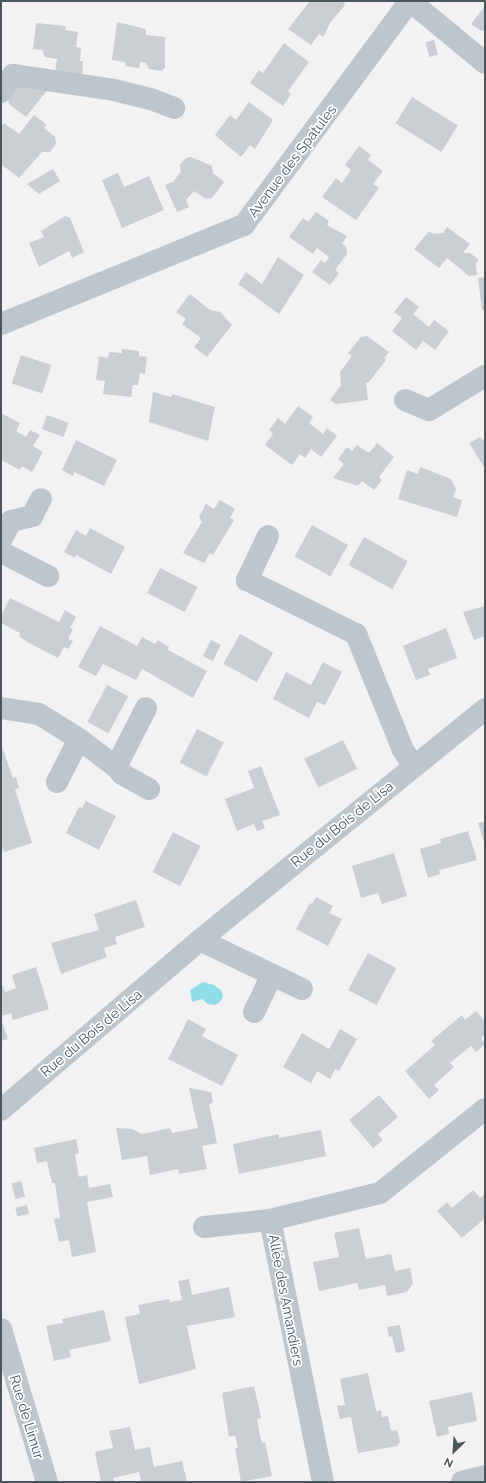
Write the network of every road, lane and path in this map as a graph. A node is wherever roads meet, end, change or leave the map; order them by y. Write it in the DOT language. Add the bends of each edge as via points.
graph roads {
  1 [pos="414,4"];
  2 [pos="485,63"];
  3 [pos="1,92"];
  4 [pos="174,108"];
  5 [pos="1,324"];
  6 [pos="485,376"];
  7 [pos="405,400"];
  8 [pos="41,499"];
  9 [pos="268,536"];
  10 [pos="2,539"];
  11 [pos="48,576"];
  12 [pos="1,708"];
  13 [pos="146,708"];
  14 [pos="485,709"];
  15 [pos="79,739"];
  16 [pos="414,766"];
  17 [pos="116,767"];
  18 [pos="57,782"];
  19 [pos="149,789"];
  20 [pos="200,940"];
  21 [pos="272,975"];
  22 [pos="302,989"];
  23 [pos="254,1012"];
  24 [pos="485,1109"];
  25 [pos="1,1110"];
  26 [pos="270,1220"];
  27 [pos="204,1227"];
  28 [pos="1,1329"];
  29 [pos="485,1476"];
  30 [pos="47,1482"];
  31 [pos="323,1482"];
  32 [pos="462,1482"];
  1 -- 2 [label="street"];
  1 -- 5 [label="street, Avenue des Spatules" via="244,225"];
  3 -- 4 [label="street" via="13,75 114,90 151,99"];
  6 -- 7 [label="street" via="429,410"];
  8 -- 10 [label="street" via="32,516 11,521"];
  9 -- 16 [label="street" via="247,580 356,634 403,750"];
  10 -- 11 [label="street"];
  12 -- 15 [label="street" via="39,714"];
  13 -- 17 [label="street"];
  14 -- 16 [label="street, Rue du Bois de Lisa"];
  15 -- 17 [label="street"];
  15 -- 18 [label="street"];
  16 -- 20 [label="street, Rue du Bois de Lisa"];
  17 -- 19 [label="street" via="122,774"];
  20 -- 21 [label="street"];
  20 -- 25 [label="street, Rue du Bois de Lisa"];
  21 -- 22 [label="street"];
  21 -- 23 [label="street"];
  24 -- 26 [label="street, Allée des Amandiers" via="380,1193"];
  26 -- 27 [label="street"];
  26 -- 31 [label="street, Allée des Amandiers"];
  28 -- 30 [label="street, Rue de Limur"];
  29 -- 32 [label="street"];
}
